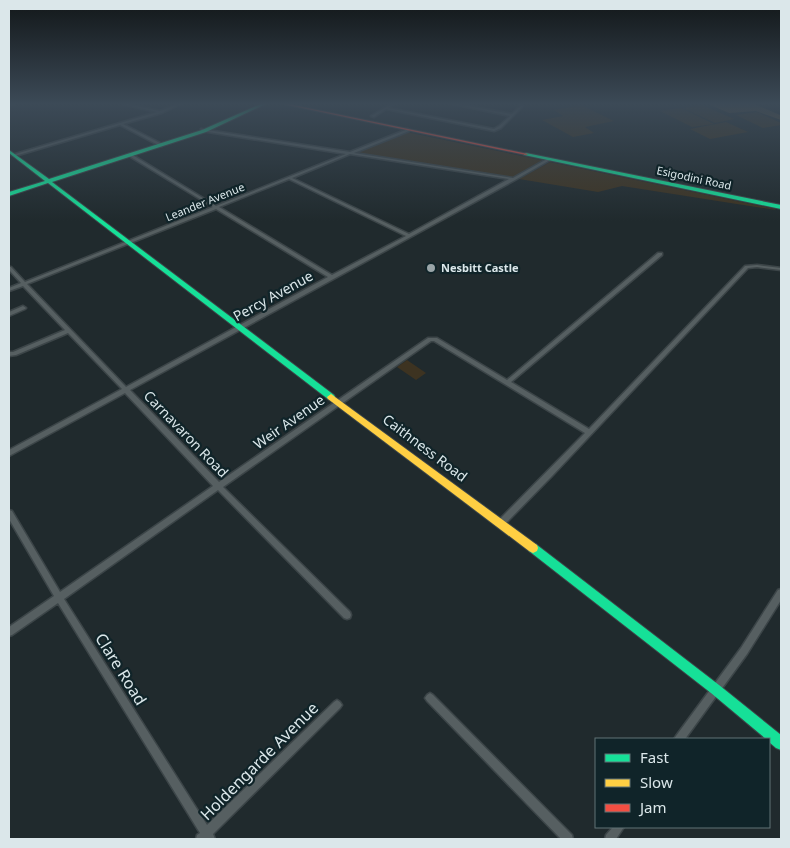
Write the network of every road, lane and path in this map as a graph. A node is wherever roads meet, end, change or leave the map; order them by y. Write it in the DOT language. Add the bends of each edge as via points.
graph roads {
  1 [pos="51,143"];
  2 [pos="156,143"];
  3 [pos="168,143"];
  4 [pos="275,143"];
  5 [pos="376,143"];
  6 [pos="467,143"];
  7 [pos="161,145"];
  8 [pos="11,153"];
  9 [pos="347,154"];
  10 [pos="130,155"];
  11 [pos="548,160"];
  12 [pos="289,178"];
  13 [pos="514,180"];
  14 [pos="48,181"];
  15 [pos="9,194"];
  16 [pos="215,207"];
  17 [pos="781,207"];
  18 [pos="408,235"];
  19 [pos="128,242"];
  20 [pos="660,254"];
  21 [pos="9,268"];
  22 [pos="781,270"];
  23 [pos="330,277"];
  24 [pos="25,284"];
  25 [pos="9,290"];
  26 [pos="22,308"];
  27 [pos="9,314"];
  28 [pos="240,327"];
  29 [pos="69,330"];
  30 [pos="9,354"];
  31 [pos="508,383"];
  32 [pos="126,390"];
  33 [pos="340,402"];
  34 [pos="589,432"];
  35 [pos="9,453"];
  36 [pos="218,486"];
  37 [pos="9,513"];
  38 [pos="501,522"];
  39 [pos="781,593"];
  40 [pos="59,598"];
  41 [pos="347,615"];
  42 [pos="9,632"];
  43 [pos="715,689"];
  44 [pos="430,698"];
  45 [pos="337,704"];
  46 [pos="680,738"];
  47 [pos="781,743"];
  48 [pos="618,828"];
  49 [pos="206,837"];
  50 [pos="568,839"];
  51 [pos="610,839"];
  1 -- 8 [label="street"];
  2 -- 7 [label="street"];
  3 -- 7 [label="main road"];
  4 -- 9 [label="street"];
  5 -- 9 [label="street, Leander Avenue"];
  6 -- 11 [label="main road, Esigodini Road"];
  7 -- 10 [label="main road"];
  8 -- 14 [label="main road, Caithness Road"];
  9 -- 12 [label="street, Leander Avenue"];
  9 -- 13 [label="street"];
  10 -- 14 [label="main road"];
  10 -- 16 [label="street"];
  11 -- 13 [label="street, Percy Avenue"];
  11 -- 17 [label="main road, Esigodini Road"];
  12 -- 16 [label="street, Leander Avenue"];
  12 -- 18 [label="street"];
  13 -- 18 [label="street, Percy Avenue"];
  14 -- 15 [label="main road"];
  14 -- 19 [label="main road, Caithness Road"];
  16 -- 19 [label="street, Leander Avenue"];
  16 -- 23 [label="street"];
  18 -- 23 [label="street, Percy Avenue"];
  19 -- 24 [label="street, Leander Avenue"];
  19 -- 28 [label="main road, Caithness Road"];
  20 -- 31 [label="street"];
  21 -- 24 [label="street, Carnavaron Road"];
  22 -- 34 [label="street" via="748,267"];
  23 -- 28 [label="street, Percy Avenue"];
  24 -- 25 [label="street, Leander Avenue"];
  24 -- 29 [label="street, Carnavaron Road"];
  26 -- 27 [label="street"];
  28 -- 32 [label="street, Percy Avenue"];
  28 -- 33 [label="main road, Caithness Road"];
  29 -- 30 [label="street"];
  29 -- 32 [label="street, Carnavaron Road"];
  31 -- 33 [label="street, Weir Avenue" via="430,339"];
  31 -- 34 [label="street, Weir Avenue"];
  32 -- 35 [label="street, Percy Avenue"];
  32 -- 36 [label="street, Carnavaron Road"];
  33 -- 36 [label="street, Weir Avenue"];
  33 -- 38 [label="main road, Caithness Road"];
  34 -- 38 [label="street"];
  36 -- 40 [label="street, Weir Avenue"];
  36 -- 41 [label="street, Carnavaron Road"];
  37 -- 40 [label="street, Clare Road"];
  38 -- 43 [label="main road, Caithness Road"];
  39 -- 43 [label="street"];
  40 -- 42 [label="street, Weir Avenue"];
  40 -- 49 [label="street, Clare Road"];
  43 -- 46 [label="street"];
  43 -- 47 [label="main road, Caithness Road"];
  44 -- 50 [label="street"];
  45 -- 49 [label="street, Holdengarde Avenue"];
  48 -- 51 [label="street"];
}
